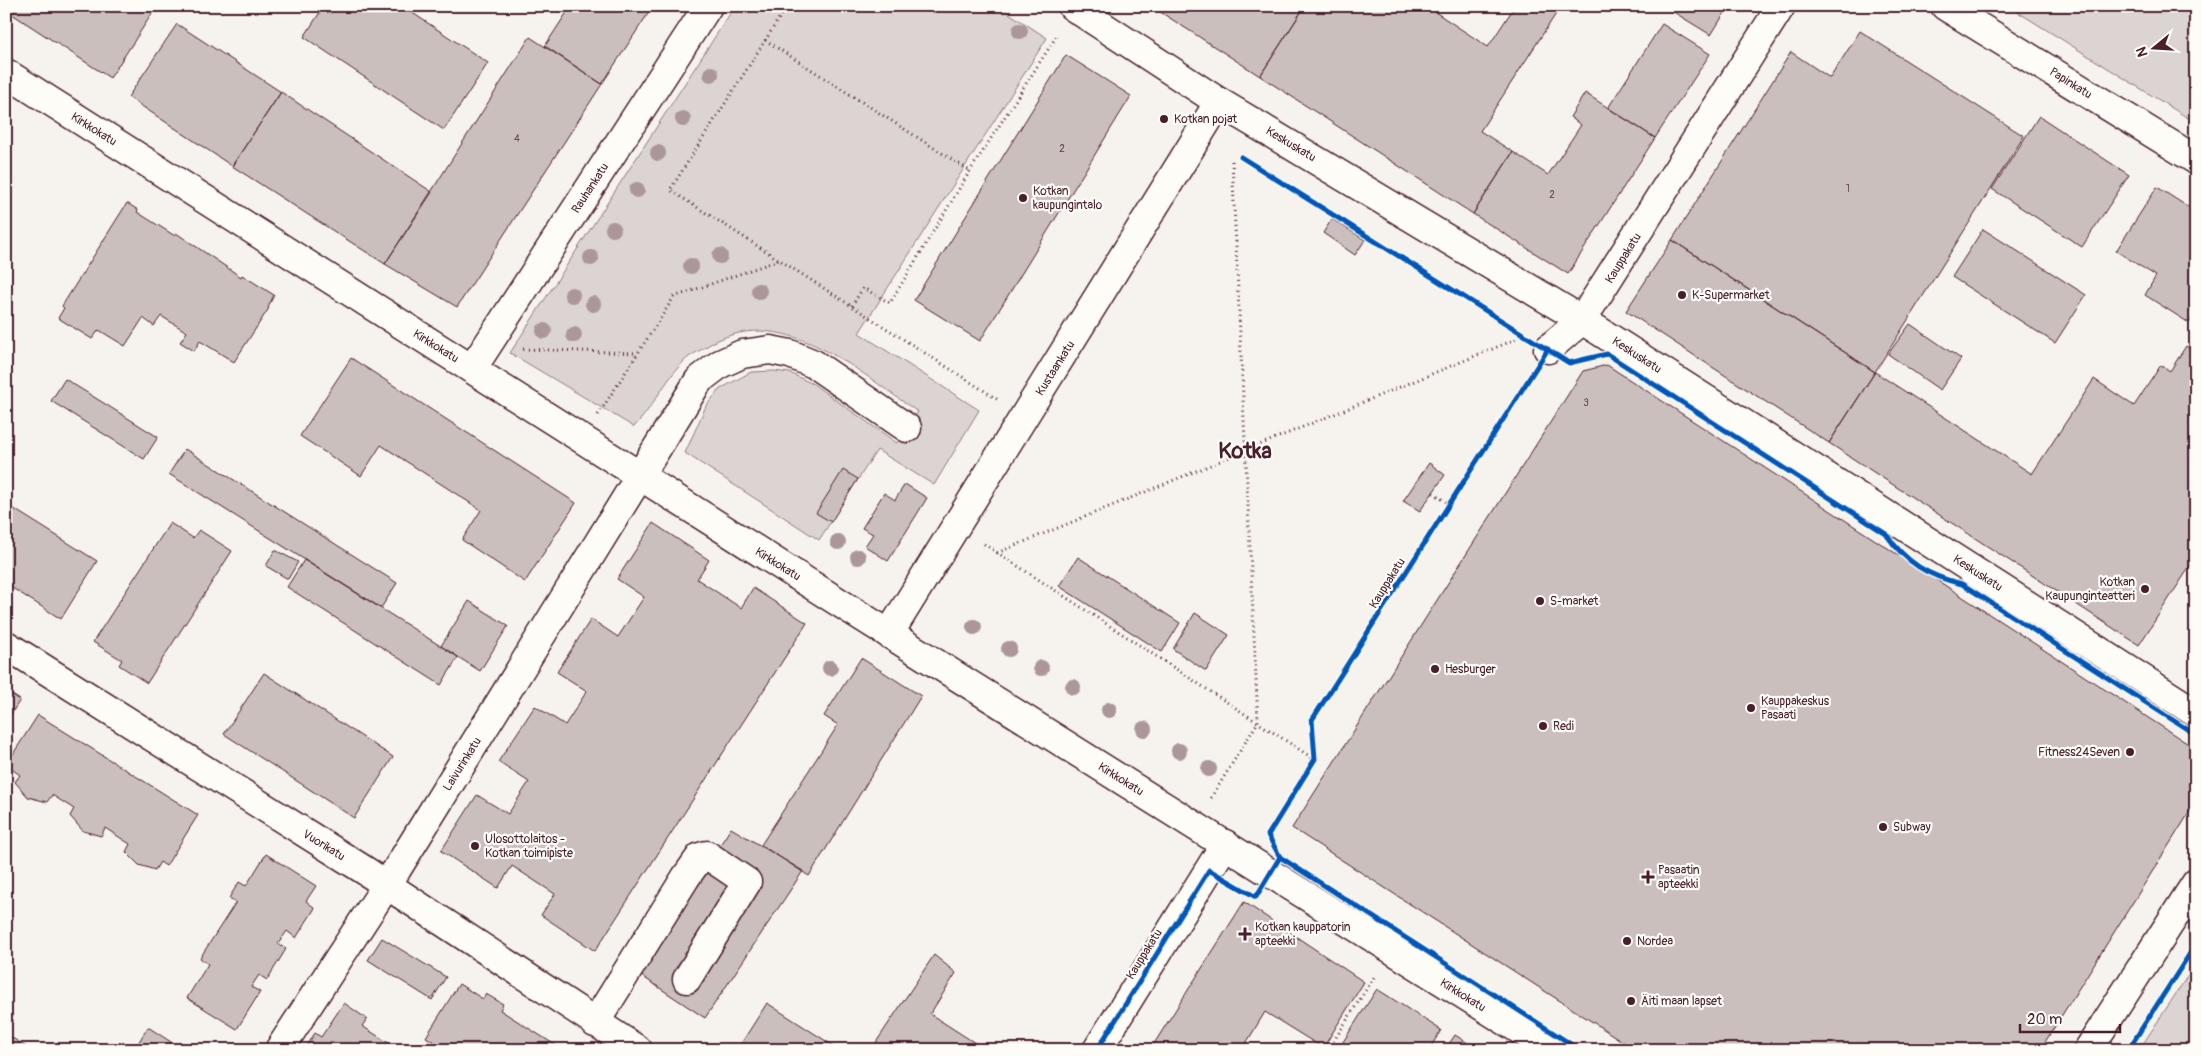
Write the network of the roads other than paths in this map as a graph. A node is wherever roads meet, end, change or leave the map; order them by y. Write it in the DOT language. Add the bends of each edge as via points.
graph roads {
  1 [pos="708,6"];
  2 [pos="1072,6"];
  3 [pos="1782,6"];
  4 [pos="1945,6"];
  5 [pos="6,73"];
  6 [pos="1219,102"];
  7 [pos="2196,160"];
  8 [pos="1582,320"];
  9 [pos="1537,342"];
  10 [pos="479,358"];
  11 [pos="907,428"];
  12 [pos="640,476"];
  13 [pos="889,634"];
  14 [pos="6,645"];
  15 [pos="2196,713"];
  16 [pos="1225,844"];
  17 [pos="2196,884"];
  18 [pos="387,885"];
  19 [pos="686,979"];
  20 [pos="595,1023"];
  21 [pos="279,1050"];
  22 [pos="638,1050"];
  23 [pos="1097,1050"];
  24 [pos="1552,1050"];
  25 [pos="2088,1050"];
  1 -- 10 [label="street, Rauhankatu"];
  2 -- 6 [label="street, Keskuskatu"];
  3 -- 8 [label="street, Kauppakatu"];
  4 -- 7 [label="street, Papinkatu"];
  5 -- 10 [label="street, Kirkkokatu"];
  6 -- 8 [label="street, Keskuskatu"];
  6 -- 13 [label="street, Kustaankatu"];
  8 -- 9 [label="street, Kauppakatu"];
  8 -- 15 [label="street, Keskuskatu"];
  10 -- 12 [label="street, Kirkkokatu"];
  11 -- 12 [label="street, Laivurinkatu" via="814,364 770,350 742,354 720,364 699,380"];
  12 -- 13 [label="street, Kirkkokatu"];
  12 -- 18 [label="street, Laivurinkatu"];
  13 -- 16 [label="street, Kirkkokatu"];
  14 -- 18 [label="street, Vuorikatu"];
  16 -- 23 [label="street, Kauppakatu"];
  16 -- 24 [label="street, Kirkkokatu"];
  17 -- 25 [label="street"];
  18 -- 20 [label="street, Vuorikatu"];
  18 -- 21 [label="street, Laivurinkatu"];
  19 -- 20 [label="street" via="747,882 707,854 686,877"];
  20 -- 22 [label="street, Vuorikatu"];
}
